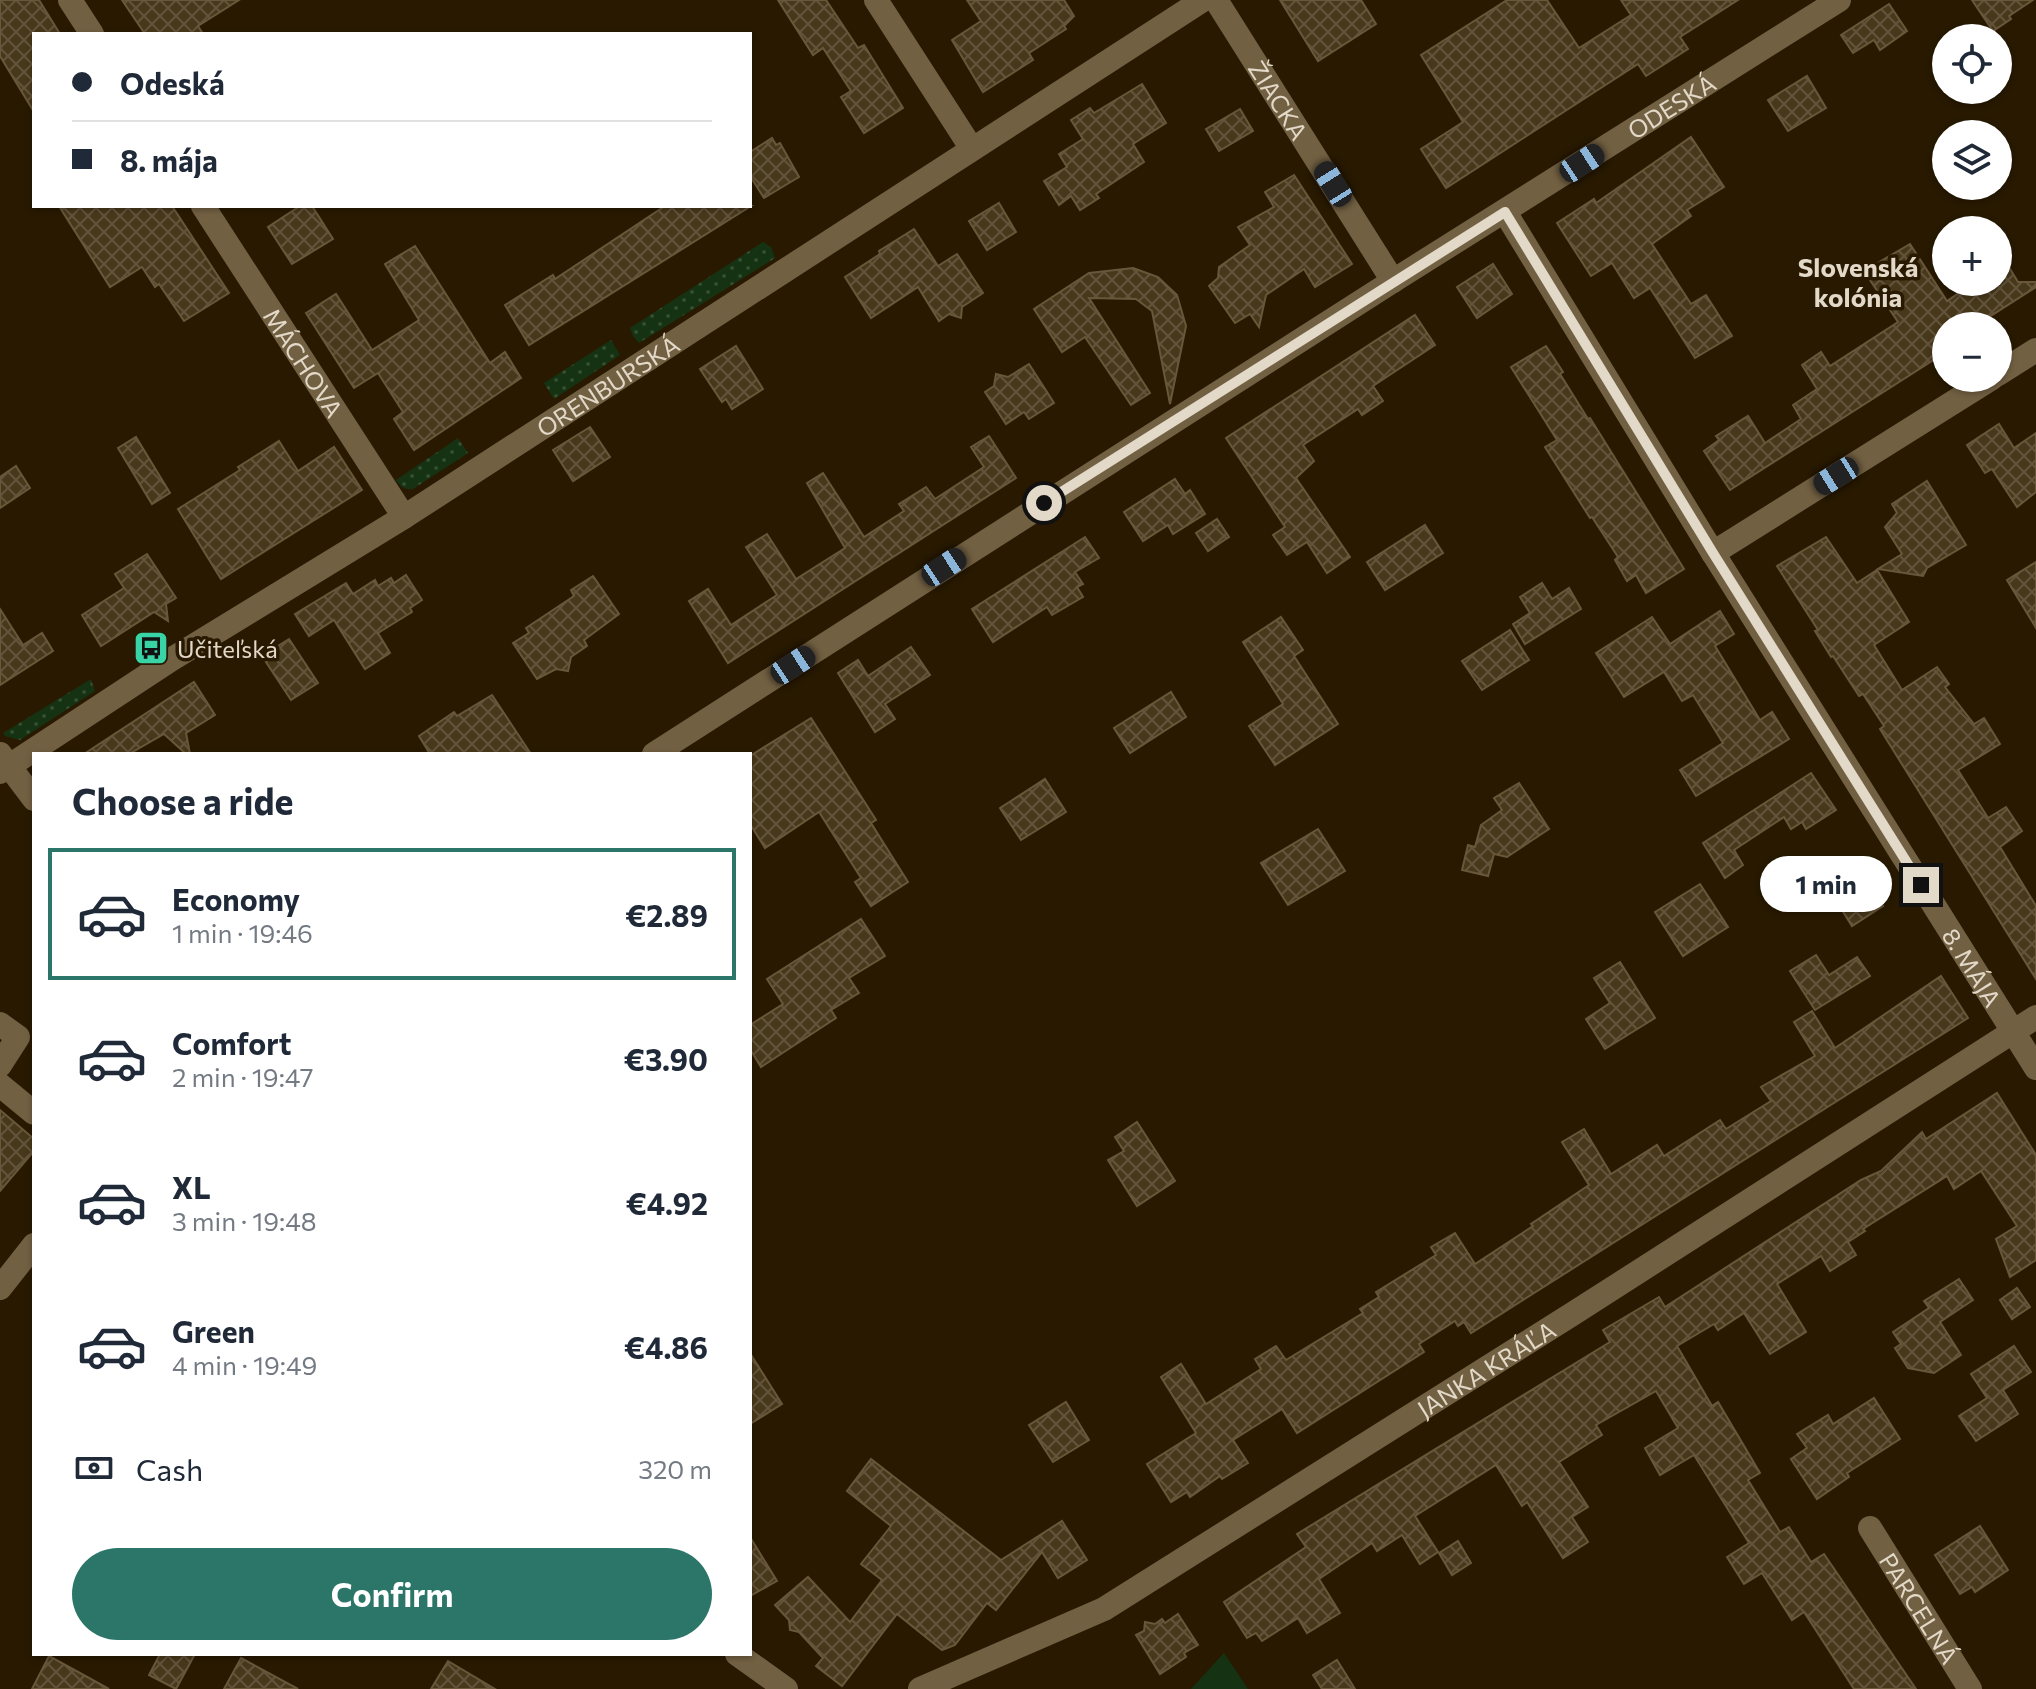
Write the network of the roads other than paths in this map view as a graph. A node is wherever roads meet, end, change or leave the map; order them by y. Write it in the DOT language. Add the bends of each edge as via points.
graph roads {
  1 [pos="70,0"];
  2 [pos="876,0"];
  3 [pos="1203,0"];
  4 [pos="1216,0"];
  5 [pos="1839,0"];
  6 [pos="91,32"];
  7 [pos="972,149"];
  8 [pos="204,208"];
  9 [pos="1505,212"];
  10 [pos="1393,281"];
  11 [pos="2036,350"];
  12 [pos="2012,365"];
  13 [pos="1970,392"];
  14 [pos="404,517"];
  15 [pos="1713,553"];
  16 [pos="657,752"];
  17 [pos="3,764"];
  18 [pos="32,797"];
  19 [pos="2036,1017"];
  20 [pos="0,1024"];
  21 [pos="2013,1031"];
  22 [pos="0,1065"];
  23 [pos="2036,1068"];
  24 [pos="0,1085"];
  25 [pos="32,1111"];
  26 [pos="32,1248"];
  27 [pos="0,1288"];
  28 [pos="1870,1528"];
  29 [pos="740,1656"];
  30 [pos="786,1689"];
  31 [pos="920,1689"];
  32 [pos="1970,1689"];
  1 -- 6 [label="street"];
  2 -- 7 [label="street"];
  3 -- 7 [label="street, ORENBURSKÁ"];
  4 -- 10 [label="street, ŽIACKA"];
  5 -- 9 [label="street, ODESKÁ"];
  7 -- 14 [label="street, ORENBURSKÁ"];
  8 -- 14 [label="street, MÁCHOVA"];
  9 -- 10 [label="street, ODESKÁ"];
  9 -- 15 [label="street, 8. MÁJA"];
  10 -- 16 [label="street, ODESKÁ"];
  11 -- 12 [label="street"];
  13 -- 15 [label="street"];
  14 -- 17 [label="street, ORENBURSKÁ"];
  15 -- 21 [label="street, 8. MÁJA"];
  17 -- 18 [label="street"];
  19 -- 21 [label="street, JANKA KRÁĽA"];
  20 -- 22 [label="street" via="18,1037"];
  21 -- 23 [label="street, 8. MÁJA"];
  21 -- 31 [label="street, JANKA KRÁĽA" via="1104,1609"];
  24 -- 25 [label="street"];
  26 -- 27 [label="street"];
  28 -- 32 [label="street, PARCELNÁ"];
  29 -- 30 [label="street"];
}
